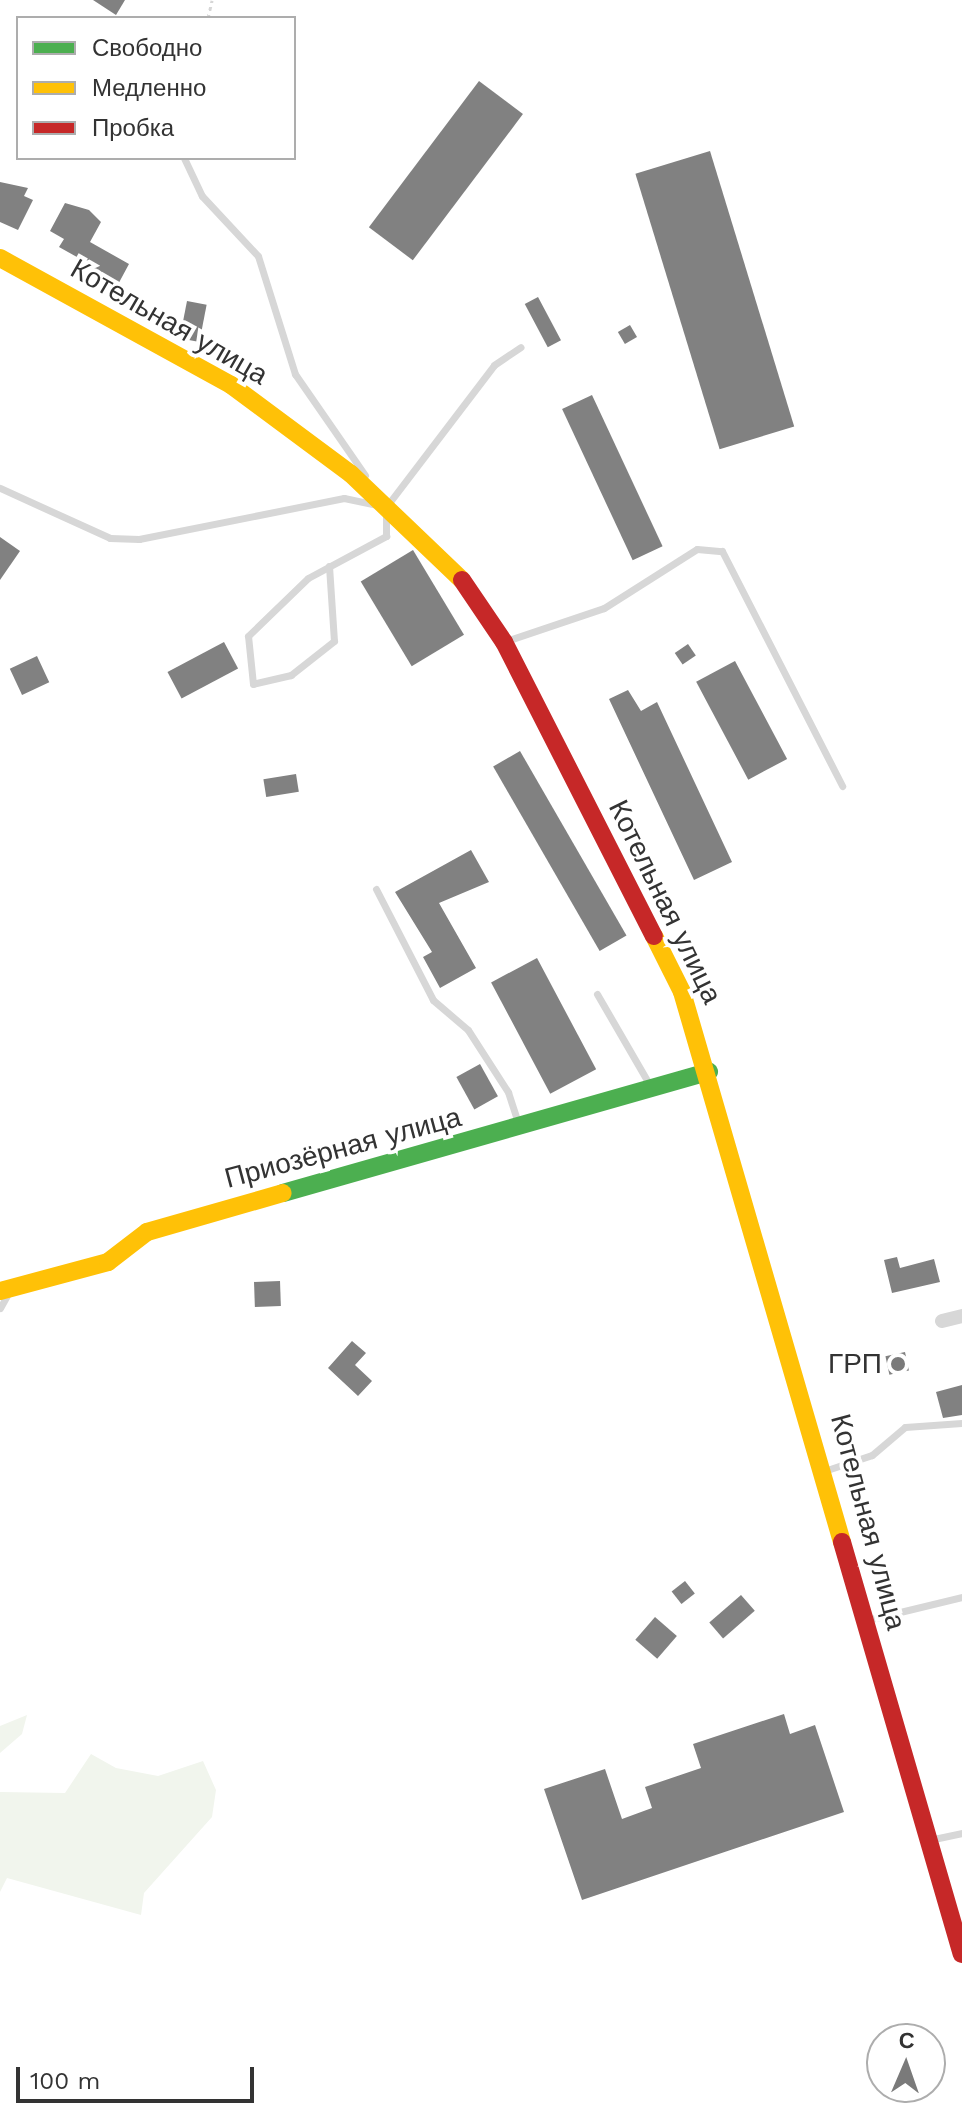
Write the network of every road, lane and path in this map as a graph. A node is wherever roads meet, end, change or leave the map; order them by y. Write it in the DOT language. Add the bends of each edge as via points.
graph roads {
  1 [pos="185,160"];
  2 [pos="0,258"];
  3 [pos="521,347"];
  4 [pos="0,488"];
  5 [pos="386,507"];
  6 [pos="329,566"];
  7 [pos="504,642"];
  8 [pos="842,786"];
  9 [pos="376,889"];
  10 [pos="597,994"];
  11 [pos="709,1072"];
  12 [pos="652,1089"];
  13 [pos="521,1131"];
  14 [pos="5,1290"];
  15 [pos="0,1308"];
  16 [pos="962,1316"];
  17 [pos="942,1321"];
  18 [pos="962,1423"];
  19 [pos="827,1470"];
  20 [pos="962,1597"];
  21 [pos="865,1620"];
  22 [pos="962,1833"];
  23 [pos="927,1841"];
  24 [pos="962,1954"];
  1 -- 5 [label="lane" via="202,196 258,256 295,374"];
  2 -- 5 [label="street, Котельная улица" via="231,385"];
  3 -- 5 [label="lane" via="494,365"];
  4 -- 5 [label="lane" via="110,538 139,539 344,498"];
  5 -- 6 [label="lane" via="386,536"];
  5 -- 7 [label="street, Котельная улица" via="456,571"];
  6 -- 6 [label="lane" via="334,641 291,675 253,684 248,636"];
  7 -- 8 [label="lane" via="604,608 697,549 722,551"];
  7 -- 11 [label="street, Котельная улица" via="682,992"];
  9 -- 13 [label="lane" via="433,1000 468,1030 508,1092"];
  10 -- 12 [label="lane"];
  11 -- 12 [label="street, Приозёрная улица"];
  11 -- 19 [label="street, Котельная улица"];
  12 -- 13 [label="street, Приозёрная улица"];
  13 -- 14 [label="street, Приозёрная улица" via="422,1152 147,1232 108,1262"];
  14 -- 15 [label="lane"];
  16 -- 17 [label="street"];
  18 -- 19 [label="lane" via="905,1427 872,1455"];
  19 -- 21 [label="street, Котельная улица"];
  20 -- 21 [label="lane"];
  21 -- 23 [label="street, Котельная улица"];
  22 -- 23 [label="lane"];
  23 -- 24 [label="street, Котельная улица"];
}
